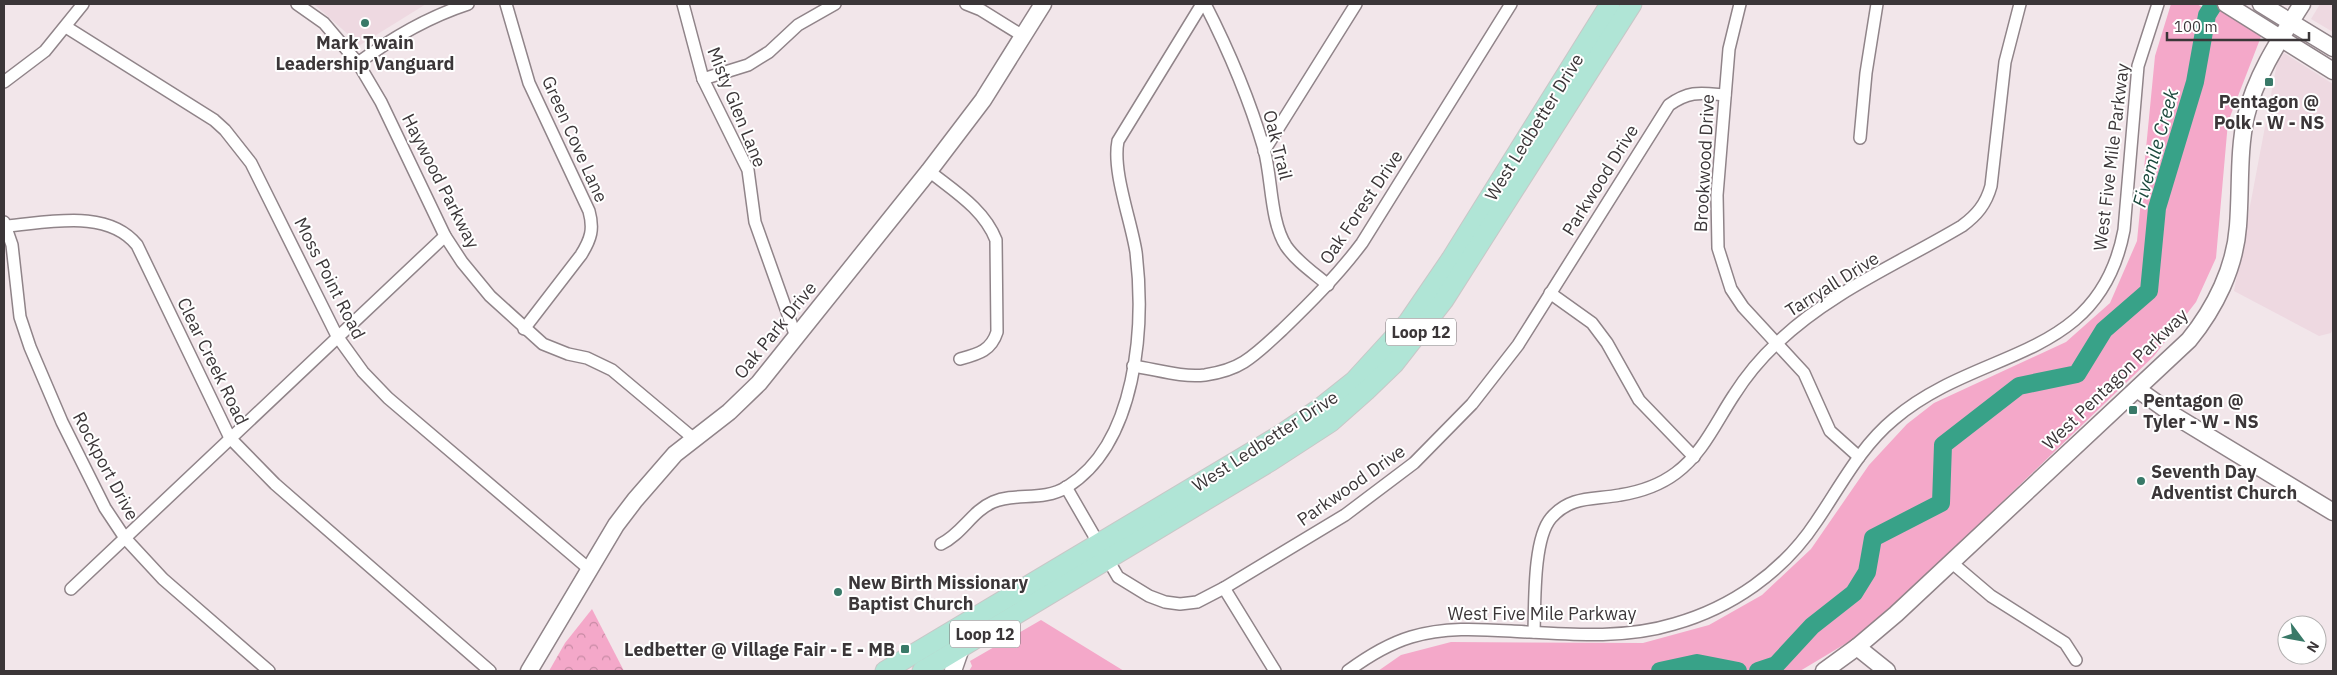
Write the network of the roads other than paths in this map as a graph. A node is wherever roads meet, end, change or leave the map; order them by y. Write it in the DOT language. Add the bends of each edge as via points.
graph roads {
  1 [pos="83,4"];
  2 [pos="298,4"];
  3 [pos="468,4"];
  4 [pos="506,4"];
  5 [pos="683,4"];
  6 [pos="835,4"];
  7 [pos="966,4"];
  8 [pos="1043,4"];
  9 [pos="1203,4"];
  10 [pos="1356,4"];
  11 [pos="1511,4"];
  12 [pos="1610,4"];
  13 [pos="1632,4"];
  14 [pos="1740,4"];
  15 [pos="1877,4"];
  16 [pos="2020,4"];
  17 [pos="2158,4"];
  18 [pos="2226,4"];
  19 [pos="2261,4"];
  20 [pos="2302,4"];
  21 [pos="2290,21"];
  22 [pos="66,27"];
  23 [pos="1023,36"];
  24 [pos="2281,37"];
  25 [pos="2333,48"];
  26 [pos="358,64"];
  27 [pos="2333,71"];
  28 [pos="703,79"];
  29 [pos="4,82"];
  30 [pos="1725,95"];
  31 [pos="1860,138"];
  32 [pos="1264,151"];
  33 [pos="929,171"];
  34 [pos="5,224"];
  35 [pos="445,236"];
  36 [pos="1459,263"];
  37 [pos="1328,284"];
  38 [pos="1550,293"];
  39 [pos="524,329"];
  40 [pos="337,336"];
  41 [pos="796,337"];
  42 [pos="1777,343"];
  43 [pos="960,359"];
  44 [pos="1133,366"];
  45 [pos="2137,389"];
  46 [pos="230,438"];
  47 [pos="693,438"];
  48 [pos="1859,456"];
  49 [pos="1694,457"];
  50 [pos="1066,487"];
  51 [pos="2333,512"];
  52 [pos="125,538"];
  53 [pos="1097,543"];
  54 [pos="941,544"];
  55 [pos="1108,561"];
  56 [pos="1951,562"];
  57 [pos="589,570"];
  58 [pos="1224,588"];
  59 [pos="71,589"];
  60 [pos="1534,632"];
  61 [pos="961,648"];
  62 [pos="1857,648"];
  63 [pos="2076,660"];
  64 [pos="269,671"];
  65 [pos="490,671"];
  66 [pos="529,671"];
  67 [pos="885,671"];
  68 [pos="922,671"];
  69 [pos="953,671"];
  70 [pos="1274,671"];
  71 [pos="1348,671"];
  72 [pos="1824,671"];
  73 [pos="1887,671"];
  1 -- 22 [label="street"];
  2 -- 26 [label="street, Haywood Parkway" via="324,23"];
  3 -- 26 [label="street" via="424,22 382,45"];
  4 -- 39 [label="street, Green Cove Lane" via="529,84 590,211 593,226 589,242 581,254"];
  5 -- 28 [label="street, Misty Glen Lane"];
  6 -- 28 [label="street" via="798,25 769,52 748,65"];
  7 -- 23 [label="street" via="982,10"];
  8 -- 23 [label="street, Oak Park Drive"];
  9 -- 32 [label="street, Oak Trail" via="1229,51"];
  9 -- 44 [label="street" via="1123,131 1117,147 1118,167 1136,254 1139,304"];
  10 -- 32 [label="street"];
  11 -- 37 [label="street, Oak Forest Drive" via="1362,243"];
  12 -- 36 [label="main road, West Ledbetter Drive / Loop 12"];
  13 -- 36 [label="main road, West Ledbetter Drive / Loop 12"];
  14 -- 30 [label="street, Brookwood Drive" via="1729,49"];
  15 -- 31 [label="street"];
  16 -- 42 [label="street, Tarryall Drive" via="2005,62 1991,186 1988,198 1976,215 1832,300"];
  17 -- 48 [label="street, West Five Mile Parkway" via="2138,66 2121,245 2105,286 2085,312 2063,330 1933,390 1892,420"];
  18 -- 24 [label="street"];
  19 -- 21 [label="street"];
  20 -- 21 [label="street, West Pentagon Parkway"];
  21 -- 24 [label="street, West Pentagon Parkway"];
  21 -- 25 [label="street"];
  22 -- 29 [label="street" via="35,60"];
  22 -- 40 [label="street, Moss Point Road" via="225,130 251,163"];
  23 -- 33 [label="street, Oak Park Drive" via="983,100"];
  24 -- 27 [label="street"];
  24 -- 45 [label="street, West Pentagon Parkway" via="2258,82 2247,114 2241,148 2235,247 2221,290 2189,340"];
  26 -- 35 [label="street, Haywood Parkway" via="382,102"];
  28 -- 41 [label="street, Misty Glen Lane" via="748,170 755,222"];
  30 -- 38 [label="street, Parkwood Drive" via="1694,93 1669,105"];
  30 -- 42 [label="street, Brookwood Drive" via="1716,223 1718,248 1731,288 1758,325"];
  32 -- 37 [label="street, Oak Trail" via="1279,230 1286,245 1294,256"];
  33 -- 41 [label="street, Oak Park Drive"];
  33 -- 43 [label="street" via="975,208 992,229 996,240 997,332 994,342 988,349"];
  34 -- 46 [label="street, Clear Creek Road" via="96,222 117,228 132,238"];
  34 -- 52 [label="street, Rockport Drive" via="12,245 20,317 30,347 93,487"];
  35 -- 39 [label="street, Haywood Parkway" via="490,296"];
  35 -- 40 [label="street"];
  36 -- 53 [label="main road, West Ledbetter Drive / Loop 12" via="1380,355 1340,392 1280,435"];
  36 -- 55 [label="main road, West Ledbetter Drive / Loop 12" via="1421,332 1394,364 1331,422"];
  37 -- 44 [label="street, Oak Forest Drive" via="1259,351 1226,371 1189,375"];
  38 -- 49 [label="street" via="1592,323 1639,400"];
  38 -- 58 [label="street, Parkwood Drive" via="1518,346 1495,376 1454,424 1414,463 1345,515"];
  39 -- 47 [label="street, Haywood Parkway" via="553,350 588,358 612,370"];
  40 -- 46 [label="street"];
  40 -- 57 [label="street, Moss Point Road" via="363,372 388,398"];
  41 -- 47 [label="street, Oak Park Drive" via="743,399"];
  42 -- 48 [label="street, Brookwood Drive" via="1804,373 1830,431"];
  42 -- 49 [label="street, Tarryall Drive" via="1738,389"];
  44 -- 50 [label="street" via="1126,399 1109,444 1084,474"];
  45 -- 51 [label="street" via="2175,416"];
  45 -- 56 [label="street, West Pentagon Parkway"];
  46 -- 52 [label="street"];
  46 -- 65 [label="street, Clear Creek Road" via="275,484"];
  47 -- 57 [label="street, Oak Park Drive" via="656,473"];
  48 -- 60 [label="street, West Five Mile Parkway" via="1797,548 1741,595 1672,625 1634,632"];
  49 -- 60 [label="street, Tarryall Drive" via="1655,485 1618,496 1573,501 1550,519 1541,534"];
  50 -- 53 [label="street, Parkwood Drive"];
  50 -- 54 [label="street" via="1043,496 994,502 982,508 953,538"];
  52 -- 59 [label="street"];
  52 -- 64 [label="street, Rockport Drive" via="163,579"];
  53 -- 55 [label="street, Parkwood Drive"];
  53 -- 67 [label="main road, West Ledbetter Drive / Loop 12"];
  55 -- 58 [label="street, Parkwood Drive" via="1118,576 1133,587 1165,602 1197,602"];
  55 -- 61 [label="main road, West Ledbetter Drive / Loop 12"];
  56 -- 62 [label="street, West Pentagon Parkway"];
  56 -- 63 [label="street" via="1991,596 2065,643"];
  57 -- 66 [label="street, Oak Park Drive"];
  58 -- 70 [label="street"];
  60 -- 71 [label="street, West Five Mile Parkway" via="1439,631 1411,637 1381,649"];
  61 -- 68 [label="main road, West Ledbetter Drive / Loop 12"];
  61 -- 69 [label="street"];
  62 -- 72 [label="street, West Pentagon Parkway"];
  62 -- 73 [label="street"];
}
